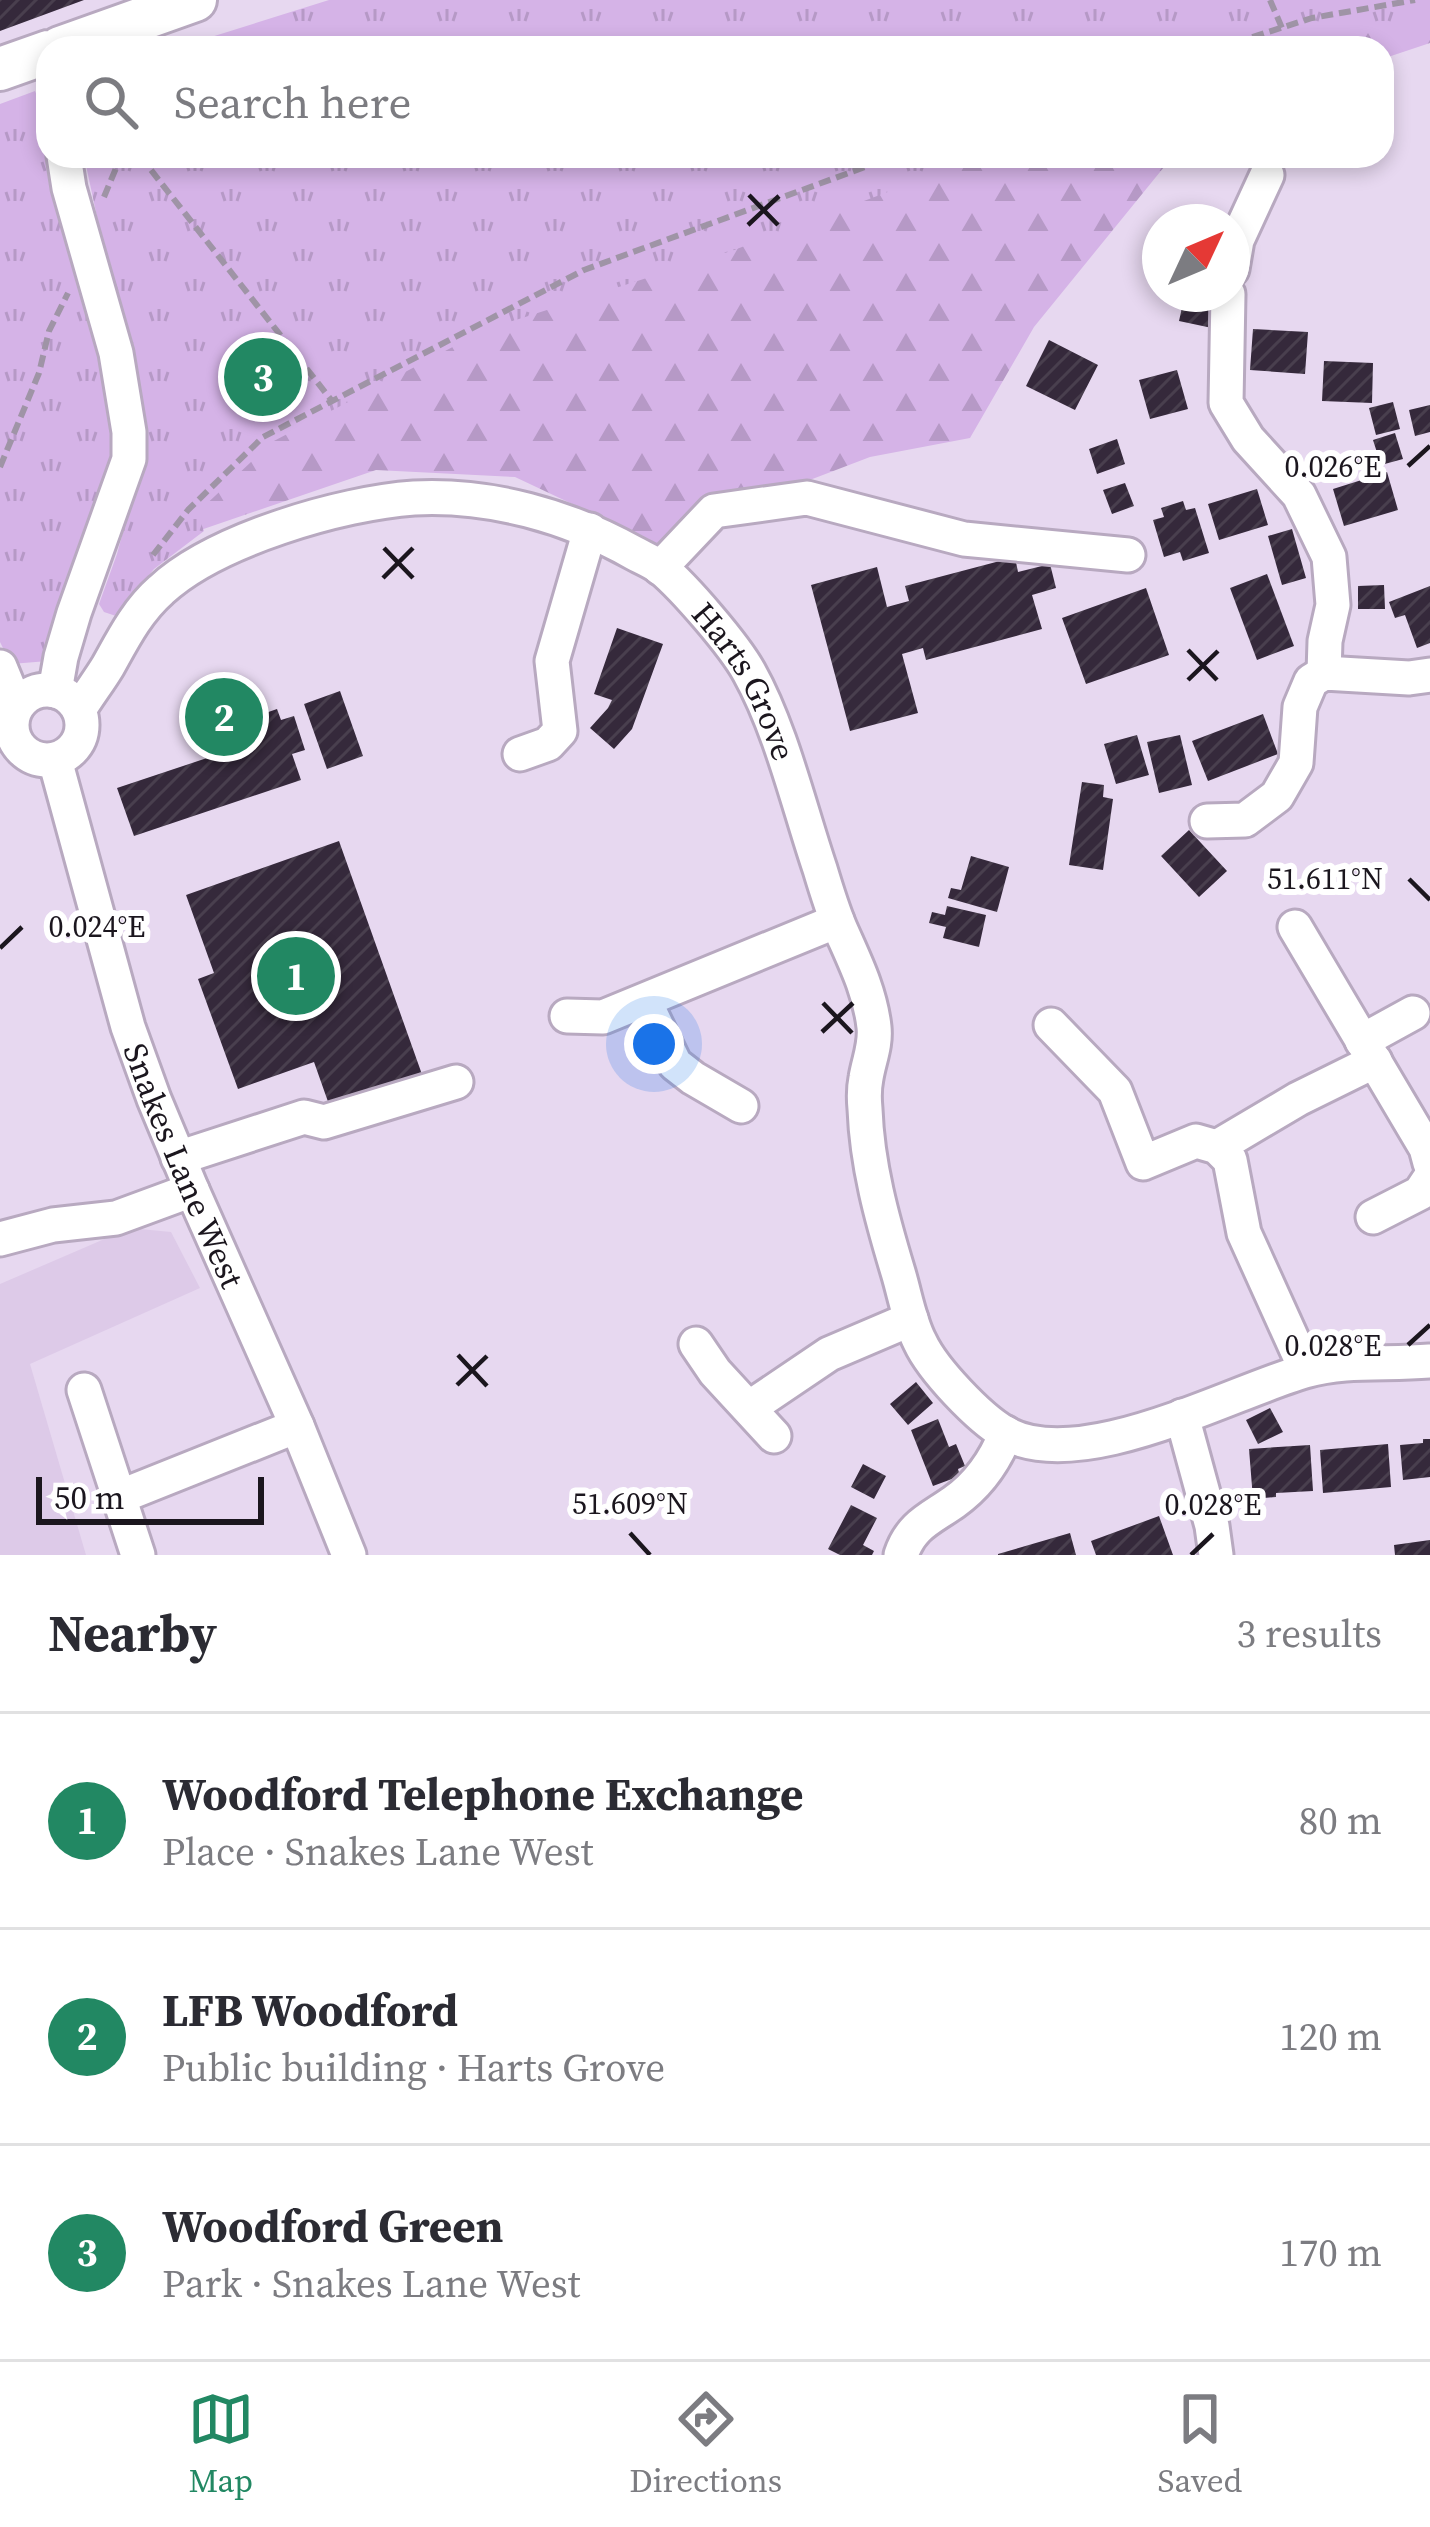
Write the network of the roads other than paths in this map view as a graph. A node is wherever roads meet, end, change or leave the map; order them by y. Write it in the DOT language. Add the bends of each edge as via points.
graph roads {
  1 [pos="195,0"];
  2 [pos="94,36"];
  3 [pos="36,57"];
  4 [pos="0,69"];
  5 [pos="66,168"];
  6 [pos="1268,175"];
  7 [pos="1250,213"];
  8 [pos="1228,312"];
  9 [pos="590,530"];
  10 [pos="1128,555"];
  11 [pos="660,568"];
  12 [pos="74,614"];
  13 [pos="123,634"];
  14 [pos="0,667"];
  15 [pos="1324,673"];
  16 [pos="1430,675"];
  17 [pos="67,701"];
  18 [pos="16,706"];
  19 [pos="8,746"];
  20 [pos="520,754"];
  21 [pos="55,760"];
  22 [pos="1207,821"];
  23 [pos="837,921"];
  24 [pos="1295,927"];
  25 [pos="645,1002"];
  26 [pos="1413,1013"];
  27 [pos="567,1016"];
  28 [pos="1051,1024"];
  29 [pos="1368,1051"];
  30 [pos="456,1082"];
  31 [pos="741,1106"];
  32 [pos="1217,1147"];
  33 [pos="178,1157"];
  34 [pos="1430,1163"];
  35 [pos="1430,1178"];
  36 [pos="192,1190"];
  37 [pos="1373,1217"];
  38 [pos="0,1239"];
  39 [pos="911,1319"];
  40 [pos="696,1344"];
  41 [pos="1430,1361"];
  42 [pos="1306,1370"];
  43 [pos="84,1390"];
  44 [pos="749,1408"];
  45 [pos="1182,1416"];
  46 [pos="297,1426"];
  47 [pos="1006,1433"];
  48 [pos="774,1436"];
  49 [pos="119,1497"];
  50 [pos="138,1555"];
  51 [pos="349,1555"];
  52 [pos="901,1555"];
  53 [pos="1216,1555"];
  1 -- 2 [label="main road"];
  3 -- 4 [label="main road"];
  5 -- 12 [label="street" via="130,431 129,459"];
  6 -- 7 [label="street"];
  8 -- 15 [label="street" via="1226,403 1299,495 1329,557 1333,605"];
  9 -- 11 [label="street, Harts Grove"];
  9 -- 13 [label="street, Harts Grove" via="514,506 443,496 372,504 214,554 160,590"];
  9 -- 20 [label="street" via="552,661 560,731"];
  10 -- 11 [label="street" via="964,539 807,498 714,511"];
  11 -- 23 [label="street, Harts Grove" via="748,670"];
  12 -- 13 [label="street"];
  12 -- 17 [label="street" via="61,657"];
  13 -- 17 [label="street, Harts Grove" via="106,670"];
  14 -- 18 [label="street"];
  15 -- 16 [label="street"];
  15 -- 22 [label="street" via="1311,681 1300,707 1296,763 1276,796 1245,820"];
  17 -- 18 [label="street" via="44,690"];
  17 -- 21 [label="street" via="82,728 71,751"];
  18 -- 19 [label="street"];
  19 -- 21 [label="street"];
  21 -- 33 [label="street, Snakes Lane West" via="128,1027"];
  23 -- 25 [label="street"];
  23 -- 39 [label="street, Harts Grove" via="875,1031 866,1144"];
  24 -- 29 [label="street"];
  25 -- 27 [label="street" via="603,1017"];
  25 -- 31 [label="street" via="675,1064"];
  26 -- 29 [label="street"];
  28 -- 32 [label="street" via="1115,1091 1143,1163 1196,1141"];
  29 -- 32 [label="street"];
  29 -- 34 [label="street"];
  30 -- 33 [label="street"];
  32 -- 42 [label="street" via="1230,1160 1244,1233"];
  33 -- 36 [label="street, Snakes Lane West"];
  35 -- 37 [label="street" via="1420,1193"];
  36 -- 38 [label="street" via="116,1218"];
  36 -- 46 [label="street, Snakes Lane West"];
  39 -- 44 [label="street" via="829,1354"];
  39 -- 47 [label="street, Harts Grove" via="944,1378"];
  40 -- 44 [label="street"];
  41 -- 42 [label="street, Harts Grove"];
  42 -- 45 [label="street, Harts Grove"];
  43 -- 49 [label="street"];
  44 -- 48 [label="street"];
  45 -- 47 [label="street, Harts Grove" via="1068,1446"];
  45 -- 53 [label="street"];
  46 -- 49 [label="street"];
  46 -- 51 [label="street, Snakes Lane West"];
  47 -- 52 [label="street" via="981,1478 920,1523"];
  49 -- 50 [label="street"];
}
